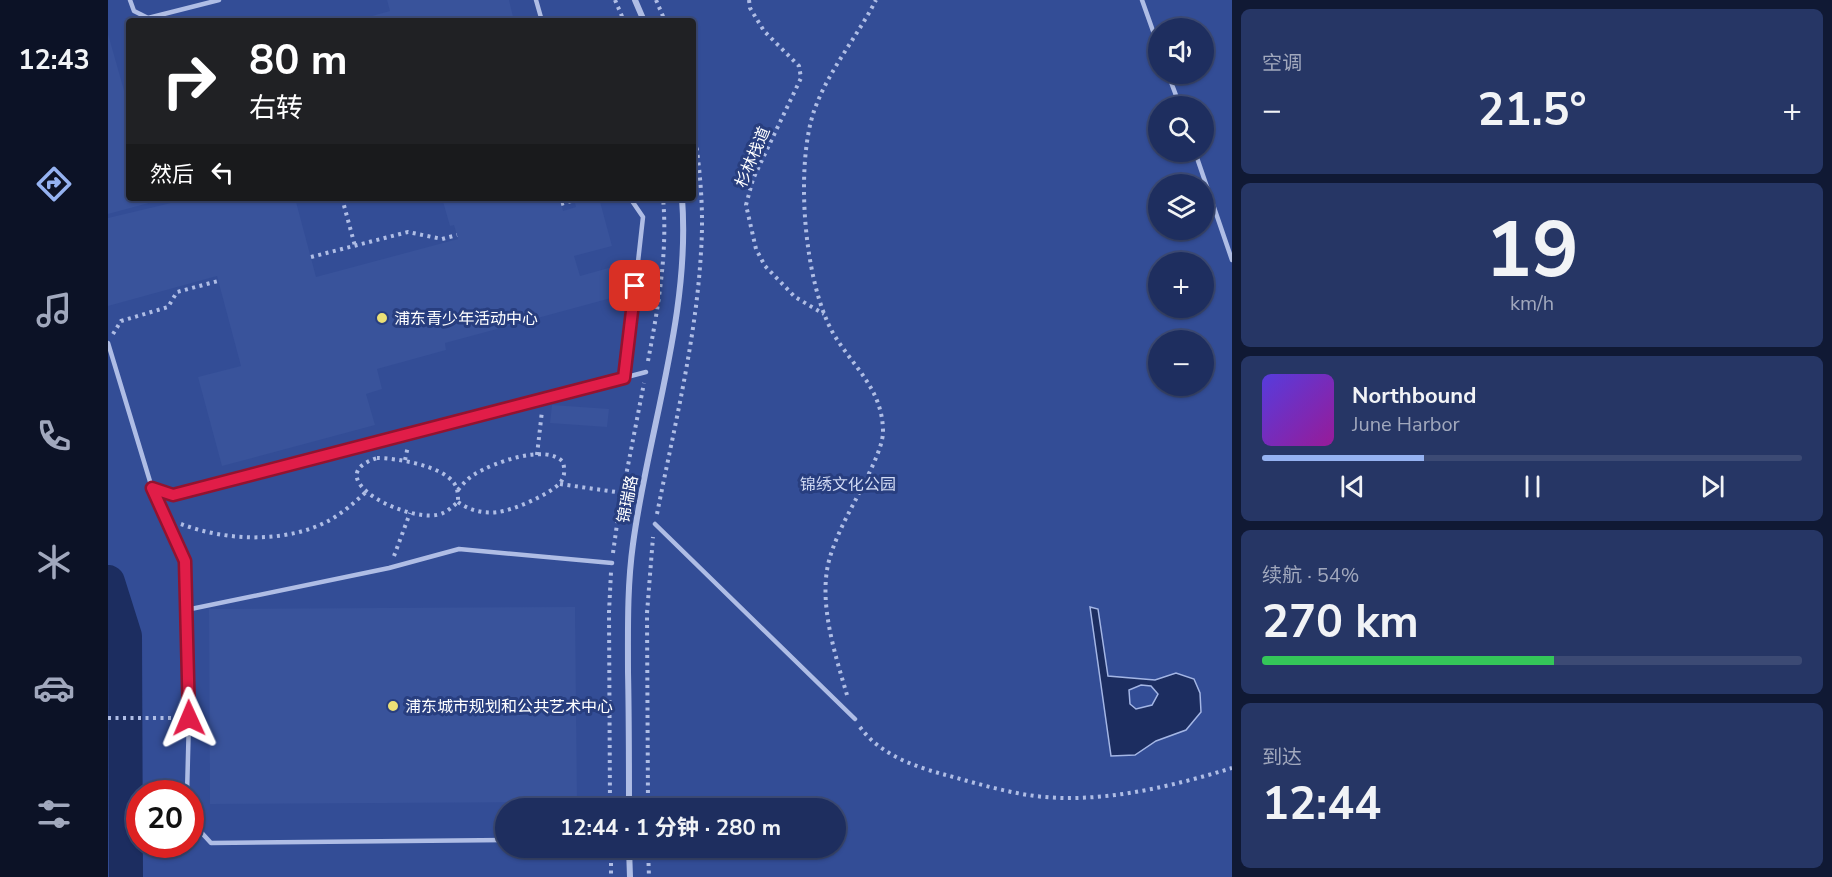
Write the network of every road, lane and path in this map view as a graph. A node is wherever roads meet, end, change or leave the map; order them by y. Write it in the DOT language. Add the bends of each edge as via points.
graph roads {
  1 [pos="130,0"];
  2 [pos="219,0"];
  3 [pos="536,0"];
  4 [pos="615,0"];
  5 [pos="635,0"];
  6 [pos="656,0"];
  7 [pos="749,0"];
  8 [pos="876,0"];
  9 [pos="1142,0"];
  10 [pos="541,18"];
  11 [pos="623,18"];
  12 [pos="643,18"];
  13 [pos="663,18"];
  14 [pos="1148,18"];
  15 [pos="696,144"];
  16 [pos="1198,162"];
  17 [pos="343,201"];
  18 [pos="572,201"];
  19 [pos="632,201"];
  20 [pos="682,201"];
  21 [pos="561,204"];
  22 [pos="457,235"];
  23 [pos="355,246"];
  24 [pos="311,257"];
  25 [pos="1232,260"];
  26 [pos="218,281"];
  27 [pos="824,314"];
  28 [pos="112,336"];
  29 [pos="108,343"];
  30 [pos="646,372"];
  31 [pos="624,378"];
  32 [pos="544,399"];
  33 [pos="537,454"];
  34 [pos="560,484"];
  35 [pos="152,488"];
  36 [pos="458,490"];
  37 [pos="367,491"];
  38 [pos="623,493"];
  39 [pos="458,502"];
  40 [pos="410,513"];
  41 [pos="166,519"];
  42 [pos="655,524"];
  43 [pos="612,563"];
  44 [pos="389,568"];
  45 [pos="186,610"];
  46 [pos="108,718"];
  47 [pos="189,718"];
  48 [pos="855,719"];
  49 [pos="1232,768"];
  50 [pos="187,780"];
  51 [pos="629,798"];
  52 [pos="648,798"];
  53 [pos="204,835"];
  54 [pos="495,840"];
  55 [pos="611,858"];
  56 [pos="630,858"];
  57 [pos="648,858"];
  58 [pos="611,877"];
  59 [pos="630,877"];
  60 [pos="649,877"];
  1 -- 2 [label="lane" via="134,11 148,18"];
  3 -- 10 [label="lane"];
  4 -- 11 [label="path"];
  5 -- 12 [label="street"];
  6 -- 13 [label="path"];
  7 -- 27 [label="path, 杉林栈道" via="764,31 800,66 801,78 748,196 746,205 756,249 765,266 795,297"];
  8 -- 27 [label="path" via="830,79 807,137 807,237"];
  9 -- 14 [label="lane"];
  15 -- 42 [label="path" via="702,202 698,296"];
  16 -- 25 [label="lane"];
  17 -- 23 [label="path"];
  18 -- 21 [label="path"];
  19 -- 31 [label="lane" via="643,217"];
  20 -- 51 [label="street, 锦瑞路" via="679,294 630,576"];
  22 -- 23 [label="path" via="442,239 408,232"];
  23 -- 24 [label="path"];
  26 -- 28 [label="path" via="177,292 168,307 121,321"];
  27 -- 48 [label="path" via="879,402 882,419 881,442 839,533 827,574 829,627"];
  29 -- 35 [label="lane"];
  30 -- 31 [label="lane"];
  31 -- 32 [label="lane"];
  32 -- 33 [label="path"];
  32 -- 35 [label="lane" via="173,495"];
  33 -- 34 [label="path" via="560,458 564,476"];
  33 -- 36 [label="path" via="499,462 475,474"];
  34 -- 38 [label="path"];
  34 -- 39 [label="path" via="527,503 498,512 467,509"];
  35 -- 41 [label="lane"];
  36 -- 37 [label="path" via="446,476 424,466 377,458 358,468 357,482"];
  36 -- 39 [label="path"];
  37 -- 40 [label="path"];
  37 -- 41 [label="path" via="329,521 265,537 200,531"];
  39 -- 40 [label="path" via="441,514"];
  40 -- 44 [label="path"];
  41 -- 45 [label="lane" via="185,561"];
  42 -- 48 [label="lane"];
  42 -- 52 [label="path" via="647,613"];
  43 -- 44 [label="lane" via="459,549"];
  44 -- 45 [label="lane"];
  45 -- 47 [label="lane"];
  46 -- 47 [label="path"];
  47 -- 50 [label="lane"];
  48 -- 49 [label="path" via="867,736 905,762 975,784 1035,796 1111,795"];
  53 -- 54 [label="lane" via="211,843"];
  55 -- 58 [label="path"];
  56 -- 59 [label="street"];
  57 -- 60 [label="path"];
}
